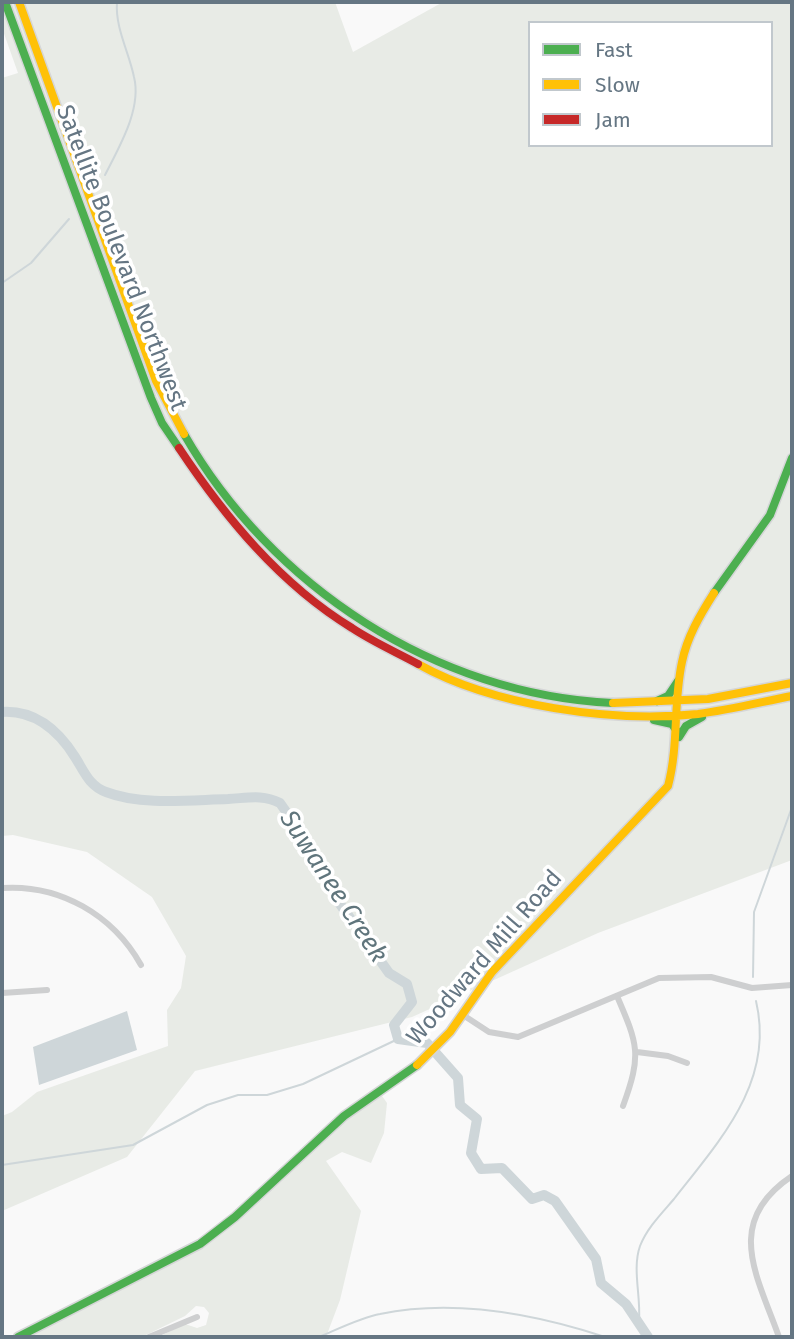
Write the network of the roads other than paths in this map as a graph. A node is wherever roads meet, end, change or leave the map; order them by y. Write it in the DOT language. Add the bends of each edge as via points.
graph roads {
  1 [pos="5,2"];
  2 [pos="19,2"];
  3 [pos="792,458"];
  4 [pos="679,679"];
  5 [pos="792,682"];
  6 [pos="792,696"];
  7 [pos="711,699"];
  8 [pos="650,703"];
  9 [pos="677,703"];
  10 [pos="716,712"];
  11 [pos="617,715"];
  12 [pos="678,716"];
  13 [pos="680,737"];
  14 [pos="2,888"];
  15 [pos="141,965"];
  16 [pos="792,985"];
  17 [pos="47,990"];
  18 [pos="2,993"];
  19 [pos="617,996"];
  20 [pos="463,1015"];
  21 [pos="637,1052"];
  22 [pos="687,1063"];
  23 [pos="623,1106"];
  24 [pos="792,1177"];
  25 [pos="197,1317"];
  26 [pos="18,1337"];
  27 [pos="149,1337"];
  28 [pos="779,1337"];
  1 -- 11 [label="main road, Satellite Boulevard Northwest" via="161,420 200,485 248,544 304,596 366,639 431,672 495,695 566,711"];
  2 -- 8 [label="main road, Satellite Boulevard Northwest" via="156,381 187,440 233,507 298,576 372,628 429,657 499,684 565,699"];
  3 -- 4 [label="main road, Woodward Mill Road" via="767,520 698,616"];
  4 -- 7 [label="main road" via="684,694"];
  4 -- 8 [label="main road" via="668,696"];
  4 -- 9 [label="main road, Woodward Mill Road"];
  5 -- 7 [label="main road, Satellite Boulevard Northwest"];
  6 -- 10 [label="main road, Satellite Boulevard Northwest"];
  7 -- 9 [label="main road, Satellite Boulevard Northwest"];
  8 -- 9 [label="main road, Satellite Boulevard Northwest"];
  9 -- 12 [label="main road, Woodward Mill Road"];
  10 -- 12 [label="main road, Satellite Boulevard Northwest"];
  10 -- 13 [label="main road" via="695,719"];
  11 -- 12 [label="main road, Satellite Boulevard Northwest"];
  11 -- 13 [label="main road" via="664,721 672,724"];
  12 -- 13 [label="main road, Woodward Mill Road"];
  13 -- 20 [label="main road, Woodward Mill Road" via="668,786 492,972"];
  14 -- 15 [label="street" via="48,892 85,907 117,932"];
  16 -- 19 [label="street" via="752,988 711,977 684,976 659,978"];
  17 -- 18 [label="street"];
  19 -- 20 [label="street" via="518,1037 489,1032"];
  19 -- 21 [label="street"];
  20 -- 26 [label="main road, Woodward Mill Road" via="429,1055 344,1116 200,1244"];
  21 -- 22 [label="street"];
  21 -- 23 [label="street"];
  24 -- 28 [label="street" via="772,1190 757,1208 750,1232 749,1253"];
  25 -- 27 [label="street"];
}
